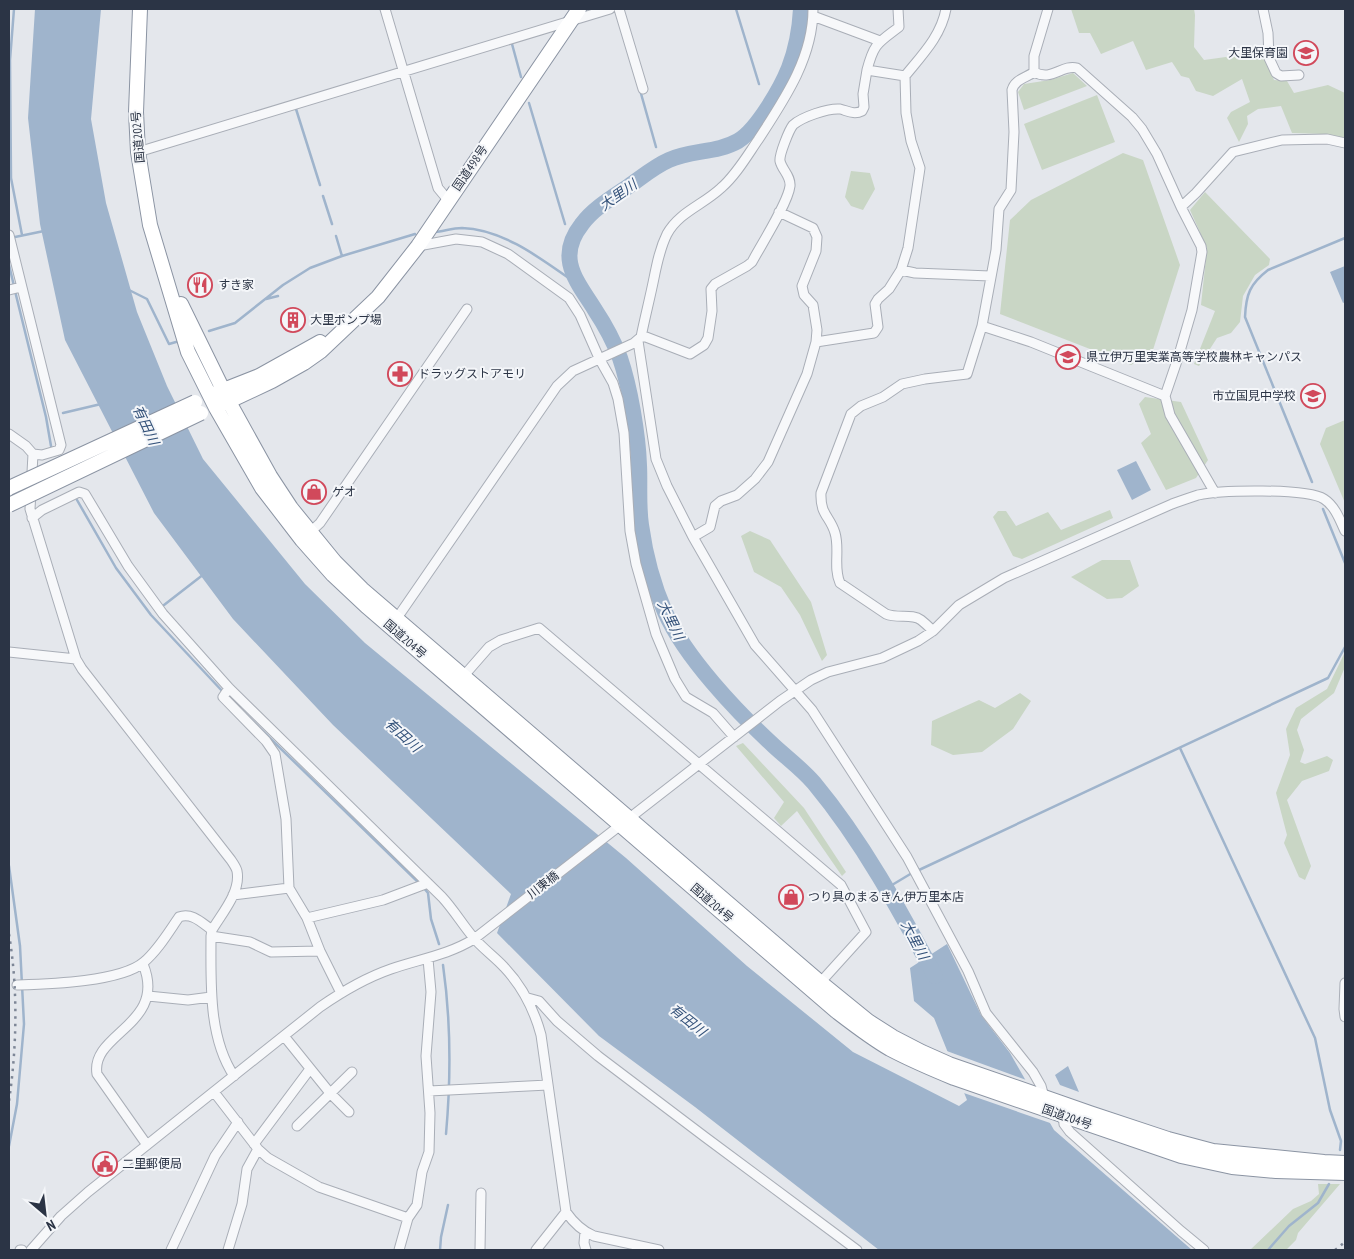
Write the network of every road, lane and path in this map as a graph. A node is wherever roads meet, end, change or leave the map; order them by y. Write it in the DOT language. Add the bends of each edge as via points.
graph roads {
  1 [pos="140,9"];
  2 [pos="385,9"];
  3 [pos="579,9"];
  4 [pos="610,9"];
  5 [pos="619,9"];
  6 [pos="898,9"];
  7 [pos="946,9"];
  8 [pos="1048,9"];
  9 [pos="1263,9"];
  10 [pos="813,12"];
  11 [pos="570,21"];
  12 [pos="880,41"];
  13 [pos="404,70"];
  14 [pos="867,70"];
  15 [pos="1034,72"];
  16 [pos="1299,75"];
  17 [pos="905,76"];
  18 [pos="643,89"];
  19 [pos="1345,143"];
  20 [pos="138,152"];
  21 [pos="448,200"];
  22 [pos="1181,207"];
  23 [pos="779,212"];
  24 [pos="9,234"];
  25 [pos="418,246"];
  26 [pos="162,262"];
  27 [pos="901,270"];
  28 [pos="990,276"];
  29 [pos="21,287"];
  30 [pos="10,289"];
  31 [pos="467,309"];
  32 [pos="982,326"];
  33 [pos="637,340"];
  34 [pos="816,342"];
  35 [pos="599,358"];
  36 [pos="226,396"];
  37 [pos="1165,396"];
  38 [pos="213,402"];
  39 [pos="198,408"];
  40 [pos="9,434"];
  41 [pos="33,454"];
  42 [pos="9,488"];
  43 [pos="1214,493"];
  44 [pos="9,505"];
  45 [pos="32,518"];
  46 [pos="1345,531"];
  47 [pos="306,536"];
  48 [pos="692,537"];
  49 [pos="393,623"];
  50 [pos="933,631"];
  51 [pos="9,652"];
  52 [pos="76,659"];
  53 [pos="460,680"];
  54 [pos="229,688"];
  55 [pos="795,690"];
  56 [pos="737,735"];
  57 [pos="290,747"];
  58 [pos="275,754"];
  59 [pos="698,765"];
  60 [pos="625,821"];
  61 [pos="428,883"];
  62 [pos="289,888"];
  63 [pos="233,895"];
  64 [pos="307,918"];
  65 [pos="212,933"];
  66 [pos="477,936"];
  67 [pos="320,951"];
  68 [pos="428,959"];
  69 [pos="142,964"];
  70 [pos="1345,983"];
  71 [pos="16,985"];
  72 [pos="817,986"];
  73 [pos="341,993"];
  74 [pos="148,996"];
  75 [pos="211,997"];
  76 [pos="528,998"];
  77 [pos="1345,1017"];
  78 [pos="284,1036"];
  79 [pos="310,1069"];
  80 [pos="352,1072"];
  81 [pos="234,1076"];
  82 [pos="548,1085"];
  83 [pos="429,1091"];
  84 [pos="214,1092"];
  85 [pos="330,1093"];
  86 [pos="1045,1103"];
  87 [pos="349,1112"];
  88 [pos="1063,1116"];
  89 [pos="238,1122"];
  90 [pos="298,1126"];
  91 [pos="146,1146"];
  92 [pos="256,1146"];
  93 [pos="1345,1162"];
  94 [pos="1345,1173"];
  95 [pos="481,1193"];
  96 [pos="566,1212"];
  97 [pos="408,1218"];
  98 [pos="586,1232"];
  99 [pos="31,1250"];
  100 [pos="171,1250"];
  101 [pos="228,1250"];
  102 [pos="399,1250"];
  103 [pos="480,1250"];
  104 [pos="536,1250"];
  105 [pos="586,1250"];
  106 [pos="659,1250"];
  107 [pos="857,1250"];
  108 [pos="1204,1250"];
  1 -- 20 [label="highway, 国道202号" via="136,112"];
  2 -- 13 [label="street"];
  3 -- 11 [label="highway, 国道498号"];
  4 -- 11 [label="street"];
  5 -- 18 [label="street"];
  6 -- 12 [label="street" via="899,27"];
  7 -- 17 [label="street" via="935,38"];
  8 -- 15 [label="street" via="1034,56"];
  9 -- 16 [label="street" via="1269,58 1276,73 1280,76"];
  10 -- 12 [label="street"];
  10 -- 33 [label="street" via="808,43 790,89 745,159 724,186 685,213 667,234"];
  11 -- 13 [label="street"];
  11 -- 21 [label="highway, 国道498号"];
  12 -- 14 [label="street" via="872,51"];
  13 -- 20 [label="street"];
  13 -- 21 [label="street" via="438,188"];
  14 -- 17 [label="street"];
  14 -- 23 [label="street" via="862,110 853,113 830,109 792,126 781,152 780,160 790,185"];
  15 -- 22 [label="street" via="1048,76 1077,68 1132,117 1157,154"];
  15 -- 28 [label="street" via="1013,85 1010,190 999,208 996,250"];
  17 -- 27 [label="street" via="906,113 920,168 908,248"];
  19 -- 22 [label="street" via="1326,138 1282,140 1233,152"];
  20 -- 26 [label="highway, 国道202号" via="150,226"];
  21 -- 25 [label="highway, 国道498号"];
  22 -- 37 [label="street" via="1202,246 1202,252 1192,310"];
  23 -- 33 [label="street" via="752,262 712,289 712,311 704,345 690,354 646,337"];
  23 -- 34 [label="street" via="813,228 817,237 816,251 802,286 804,295 813,305 818,330"];
  24 -- 29 [label="street"];
  25 -- 35 [label="street" via="456,239 482,242 508,254 570,298"];
  25 -- 36 [label="highway, 国道498号" via="383,291 321,352 272,382"];
  26 -- 36 [label="highway, 国道202号"];
  26 -- 38 [label="highway, 国道202号" via="188,352"];
  27 -- 28 [label="street"];
  27 -- 34 [label="street" via="890,289 878,299 878,327 874,332"];
  28 -- 32 [label="street"];
  29 -- 30 [label="street"];
  29 -- 41 [label="street" via="61,445 59,450 50,453"];
  31 -- 47 [label="street" via="320,523"];
  32 -- 37 [label="street" via="1031,342"];
  32 -- 50 [label="street" via="967,374 902,384 851,414 820,494 820,504 836,535 840,583 886,614 920,618"];
  33 -- 35 [label="street"];
  33 -- 48 [label="street" via="656,459"];
  34 -- 48 [label="street" via="807,374 768,462 737,495 715,506 710,527"];
  35 -- 49 [label="street" via="573,371 557,386"];
  35 -- 56 [label="street" via="618,399 624,433 630,531 656,634 686,697 713,713"];
  36 -- 38 [label="highway"];
  36 -- 47 [label="highway, 国道204号"];
  37 -- 43 [label="street" via="1170,415"];
  38 -- 39 [label="highway"];
  38 -- 47 [label="highway, 国道204号" via="262,488"];
  39 -- 42 [label="highway, bridge"];
  39 -- 44 [label="highway, bridge"];
  40 -- 41 [label="street"];
  41 -- 45 [label="street"];
  43 -- 46 [label="street, 川東橋" via="1299,492 1314,495 1329,503"];
  43 -- 50 [label="street, 川東橋" via="1172,504 1004,578 959,605"];
  45 -- 52 [label="street"];
  45 -- 54 [label="street" via="79,492 85,494 128,566 163,614"];
  47 -- 49 [label="highway, 国道204号"];
  48 -- 55 [label="street" via="755,645"];
  49 -- 53 [label="highway, 国道204号"];
  50 -- 55 [label="street, 川東橋" via="882,658 828,672"];
  51 -- 52 [label="street"];
  52 -- 63 [label="street" via="231,860 237,884"];
  53 -- 59 [label="street" via="489,648 501,640 539,628"];
  53 -- 60 [label="highway, 国道204号"];
  54 -- 57 [label="street"];
  54 -- 58 [label="street" via="223,697"];
  55 -- 56 [label="street, 川東橋"];
  55 -- 86 [label="street" via="812,710 907,857 968,971 986,1013 1033,1072"];
  56 -- 59 [label="street, 川東橋"];
  57 -- 58 [label="street"];
  57 -- 61 [label="street"];
  58 -- 62 [label="street" via="286,819"];
  59 -- 60 [label="street, 川東橋"];
  59 -- 72 [label="street" via="841,885 866,932"];
  60 -- 66 [label="street, 川東橋"];
  60 -- 72 [label="highway, 国道204号"];
  61 -- 64 [label="street" via="383,900"];
  61 -- 66 [label="street"];
  62 -- 63 [label="street"];
  62 -- 64 [label="street"];
  63 -- 65 [label="street"];
  64 -- 67 [label="street"];
  65 -- 67 [label="street" via="250,942 271,952"];
  65 -- 69 [label="street" via="190,915 179,917"];
  65 -- 75 [label="street"];
  66 -- 68 [label="street, 川東橋" via="462,946"];
  66 -- 76 [label="street"];
  67 -- 73 [label="street"];
  68 -- 73 [label="street, 川東橋" via="368,978"];
  68 -- 83 [label="street" via="431,992 426,1056"];
  69 -- 71 [label="street" via="128,972 79,981"];
  69 -- 74 [label="street" via="148,975"];
  70 -- 77 [label="street"];
  72 -- 86 [label="highway, 国道204号" via="885,1032 922,1052"];
  72 -- 86 [label="highway, 国道204号" via="860,1029 918,1063 954,1078"];
  73 -- 78 [label="street, 川東橋"];
  74 -- 75 [label="street" via="188,1000"];
  74 -- 91 [label="street" via="144,1008 99,1055 96,1069"];
  75 -- 81 [label="street" via="220,1047"];
  76 -- 82 [label="street" via="541,1035"];
  76 -- 107 [label="street" via="539,1000 598,1056"];
  78 -- 79 [label="street"];
  78 -- 81 [label="street, 川東橋"];
  79 -- 85 [label="street"];
  79 -- 92 [label="street"];
  80 -- 85 [label="street"];
  81 -- 84 [label="street, 川東橋"];
  82 -- 83 [label="street"];
  82 -- 96 [label="street"];
  83 -- 97 [label="street" via="429,1152 417,1205"];
  84 -- 89 [label="street"];
  84 -- 91 [label="street, 川東橋"];
  85 -- 87 [label="street"];
  85 -- 90 [label="street"];
  86 -- 88 [label="highway, 国道204号"];
  86 -- 93 [label="highway, 国道204号" via="1213,1151"];
  88 -- 94 [label="highway, 国道204号" via="1181,1156 1232,1167"];
  88 -- 108 [label="street" via="1070,1132"];
  89 -- 92 [label="street"];
  89 -- 100 [label="street" via="215,1156"];
  91 -- 99 [label="street, 川東橋" via="61,1216"];
  92 -- 97 [label="street" via="268,1158 319,1187"];
  92 -- 101 [label="street" via="247,1169 242,1204"];
  95 -- 103 [label="street"];
  96 -- 98 [label="street"];
  96 -- 104 [label="street"];
  97 -- 102 [label="street"];
  98 -- 105 [label="street"];
  98 -- 106 [label="street"];
}
